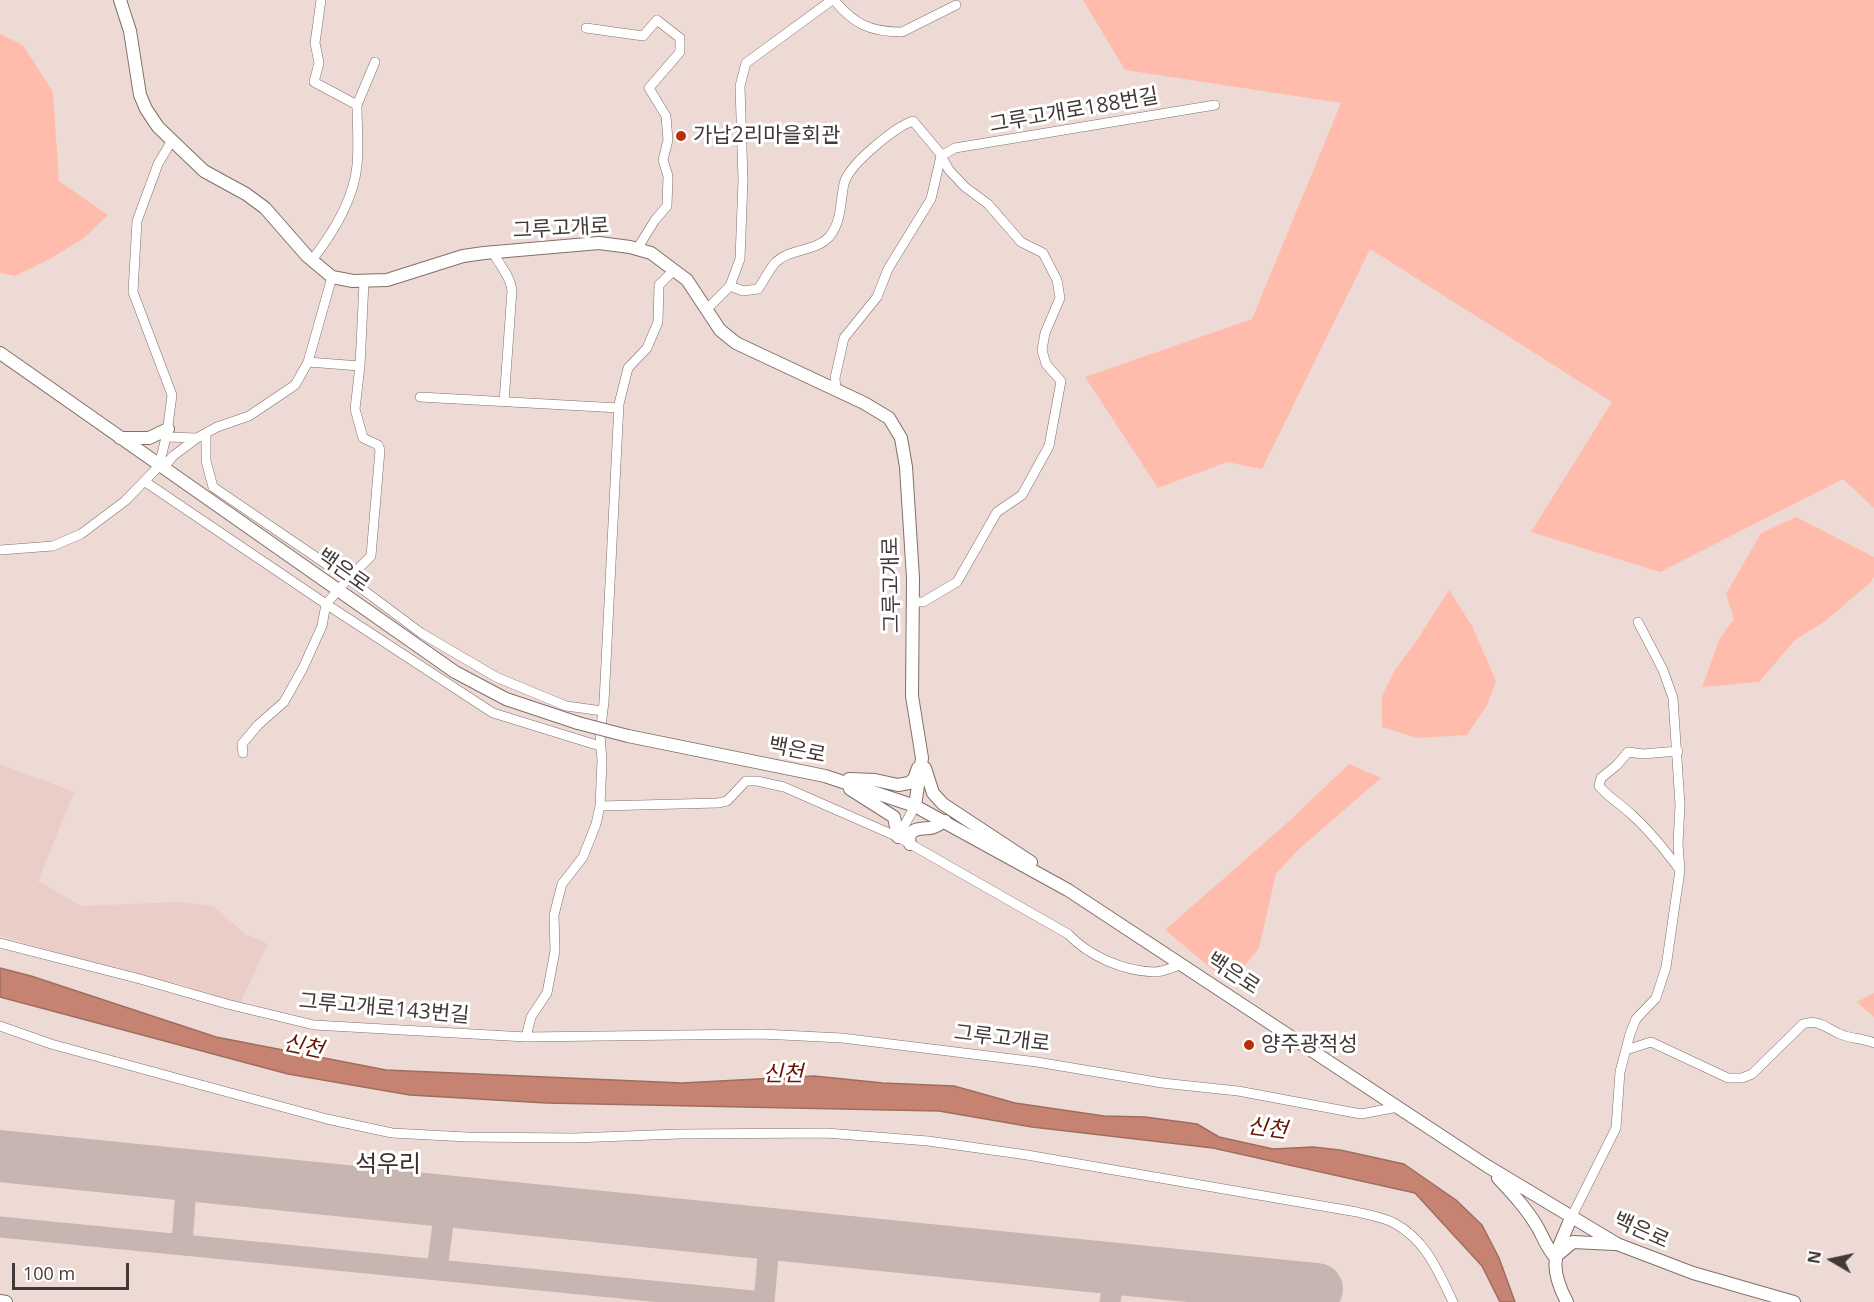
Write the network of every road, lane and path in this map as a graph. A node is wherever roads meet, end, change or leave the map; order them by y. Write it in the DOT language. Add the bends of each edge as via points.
graph roads {
  1 [pos="120,0"];
  2 [pos="321,0"];
  3 [pos="833,0"];
  4 [pos="956,5"];
  5 [pos="586,28"];
  6 [pos="375,62"];
  7 [pos="357,105"];
  8 [pos="1215,105"];
  9 [pos="171,142"];
  10 [pos="941,156"];
  11 [pos="637,249"];
  12 [pos="493,252"];
  13 [pos="312,260"];
  14 [pos="674,270"];
  15 [pos="332,277"];
  16 [pos="364,282"];
  17 [pos="730,286"];
  18 [pos="707,309"];
  19 [pos="0,353"];
  20 [pos="308,362"];
  21 [pos="360,366"];
  22 [pos="836,390"];
  23 [pos="420,397"];
  24 [pos="504,402"];
  25 [pos="619,408"];
  26 [pos="167,433"];
  27 [pos="202,436"];
  28 [pos="120,438"];
  29 [pos="161,467"];
  30 [pos="144,481"];
  31 [pos="0,550"];
  32 [pos="348,579"];
  33 [pos="337,591"];
  34 [pos="913,602"];
  35 [pos="326,604"];
  36 [pos="1638,622"];
  37 [pos="603,711"];
  38 [pos="600,746"];
  39 [pos="1678,751"];
  40 [pos="243,753"];
  41 [pos="922,758"];
  42 [pos="834,779"];
  43 [pos="600,806"];
  44 [pos="915,806"];
  45 [pos="945,821"];
  46 [pos="898,837"];
  47 [pos="910,844"];
  48 [pos="1680,870"];
  49 [pos="1068,890"];
  50 [pos="0,943"];
  51 [pos="1182,964"];
  52 [pos="0,1026"];
  53 [pos="526,1037"];
  54 [pos="1874,1043"];
  55 [pos="1626,1050"];
  56 [pos="1398,1107"];
  57 [pos="1487,1166"];
  58 [pos="1571,1218"];
  59 [pos="1617,1244"];
  60 [pos="1555,1257"];
  61 [pos="0,1301"];
  62 [pos="6,1302"];
  63 [pos="1453,1302"];
  64 [pos="1567,1302"];
  65 [pos="1794,1302"];
  1 -- 9 [label="main road" via="130,32 140,95"];
  2 -- 7 [label="street" via="315,43 319,63 314,82"];
  3 -- 4 [label="street" via="854,21 893,32 902,32"];
  3 -- 17 [label="street" via="746,63 740,86 740,259"];
  5 -- 11 [label="street" via="643,36 657,20 680,38 680,52 649,88 666,116 668,140 663,160 668,176 667,206"];
  6 -- 7 [label="street"];
  7 -- 13 [label="street" via="357,167 344,211"];
  8 -- 10 [label="street, 그루고개로188번길" via="955,148"];
  9 -- 13 [label="main road" via="204,171 265,208"];
  9 -- 26 [label="street" via="158,164 137,221 133,292 172,395"];
  10 -- 17 [label="street" via="913,121 903,124 851,171 844,182 841,213 830,236 817,246 777,262 758,289 743,291"];
  10 -- 22 [label="street" via="932,200 888,268 877,297 844,338"];
  10 -- 34 [label="street" via="949,170 1021,242 1043,253 1057,280 1060,298 1042,350 1046,364 1061,381 1052,437 1022,495 997,512 957,582 923,602"];
  11 -- 12 [label="main road, 그루고개로" via="598,243"];
  11 -- 14 [label="main road, 그루고개로" via="651,253"];
  12 -- 16 [label="main road, 그루고개로" via="463,256 387,280"];
  12 -- 24 [label="street" via="511,279 512,290"];
  13 -- 15 [label="main road"];
  14 -- 18 [label="main road, 그루고개로" via="687,280"];
  14 -- 25 [label="street" via="659,285 658,322 647,348 628,368"];
  15 -- 16 [label="main road, 그루고개로"];
  15 -- 20 [label="street"];
  16 -- 21 [label="street"];
  17 -- 18 [label="street"];
  18 -- 22 [label="main road, 그루고개로" via="720,330 735,343"];
  19 -- 28 [label="main road, 백은로"];
  20 -- 21 [label="street"];
  20 -- 27 [label="street" via="295,386 249,416"];
  21 -- 32 [label="street" via="355,409 363,438 380,450 372,556"];
  22 -- 34 [label="main road, 그루고개로" via="889,418 901,438"];
  23 -- 24 [label="street"];
  24 -- 25 [label="street"];
  25 -- 37 [label="street"];
  26 -- 27 [label="street"];
  26 -- 28 [label="main road" via="149,438"];
  26 -- 29 [label="street"];
  27 -- 29 [label="street"];
  27 -- 32 [label="street" via="213,487"];
  28 -- 29 [label="main road, 백은로"];
  29 -- 30 [label="street"];
  29 -- 33 [label="main road, 백은로"];
  30 -- 31 [label="street" via="125,501 81,534 53,546"];
  30 -- 35 [label="street"];
  32 -- 33 [label="street"];
  32 -- 37 [label="street" via="421,633 496,677 566,706"];
  33 -- 35 [label="street"];
  33 -- 42 [label="main road, 백은로, bridge" via="455,672 506,699 628,736"];
  34 -- 41 [label="main road, 그루고개로" via="912,696"];
  35 -- 38 [label="street" via="493,713"];
  35 -- 40 [label="street" via="322,626 303,668 284,702 242,744"];
  36 -- 39 [label="street" via="1673,698"];
  37 -- 38 [label="street"];
  38 -- 43 [label="street"];
  39 -- 48 [label="street"];
  39 -- 48 [label="street" via="1628,752 1601,778 1599,786 1662,845"];
  41 -- 42 [label="main road" via="909,783"];
  41 -- 44 [label="main road, 그루고개로"];
  41 -- 49 [label="main road" via="933,793 943,804"];
  42 -- 44 [label="main road, 백은로"];
  42 -- 46 [label="main road" via="894,817"];
  43 -- 46 [label="street" via="718,803 727,801 746,781 757,781 784,788"];
  43 -- 53 [label="street" via="583,857 562,884 554,915 555,951 547,993 531,1017"];
  44 -- 45 [label="main road, 백은로"];
  44 -- 46 [label="street"];
  45 -- 47 [label="main road" via="911,832"];
  45 -- 49 [label="main road, 백은로"];
  46 -- 47 [label="street"];
  47 -- 51 [label="street" via="1068,934 1102,959 1156,972"];
  48 -- 55 [label="street" via="1666,967 1656,998 1636,1019"];
  49 -- 51 [label="main road, 백은로"];
  50 -- 53 [label="street, 그루고개로143번길" via="314,1025"];
  51 -- 56 [label="main road, 백은로"];
  52 -- 63 [label="street" via="51,1044 392,1133 574,1138 826,1133 928,1141 1357,1212 1393,1222 1420,1243"];
  53 -- 56 [label="street, 그루고개로" via="761,1034 842,1038 1238,1091 1361,1114"];
  54 -- 55 [label="street" via="1839,1034 1812,1021 1803,1024 1752,1074 1742,1078 1728,1078 1651,1042"];
  55 -- 58 [label="street" via="1620,1072 1616,1128"];
  56 -- 57 [label="main road, 백은로"];
  57 -- 58 [label="main road, 백은로"];
  57 -- 60 [label="main road" via="1523,1205"];
  58 -- 59 [label="main road, 백은로"];
  58 -- 60 [label="main road"];
  59 -- 60 [label="main road" via="1573,1242"];
  59 -- 65 [label="main road, 백은로" via="1693,1273"];
  60 -- 64 [label="main road" via="1555,1277"];
  61 -- 62 [label="main road"];
}
